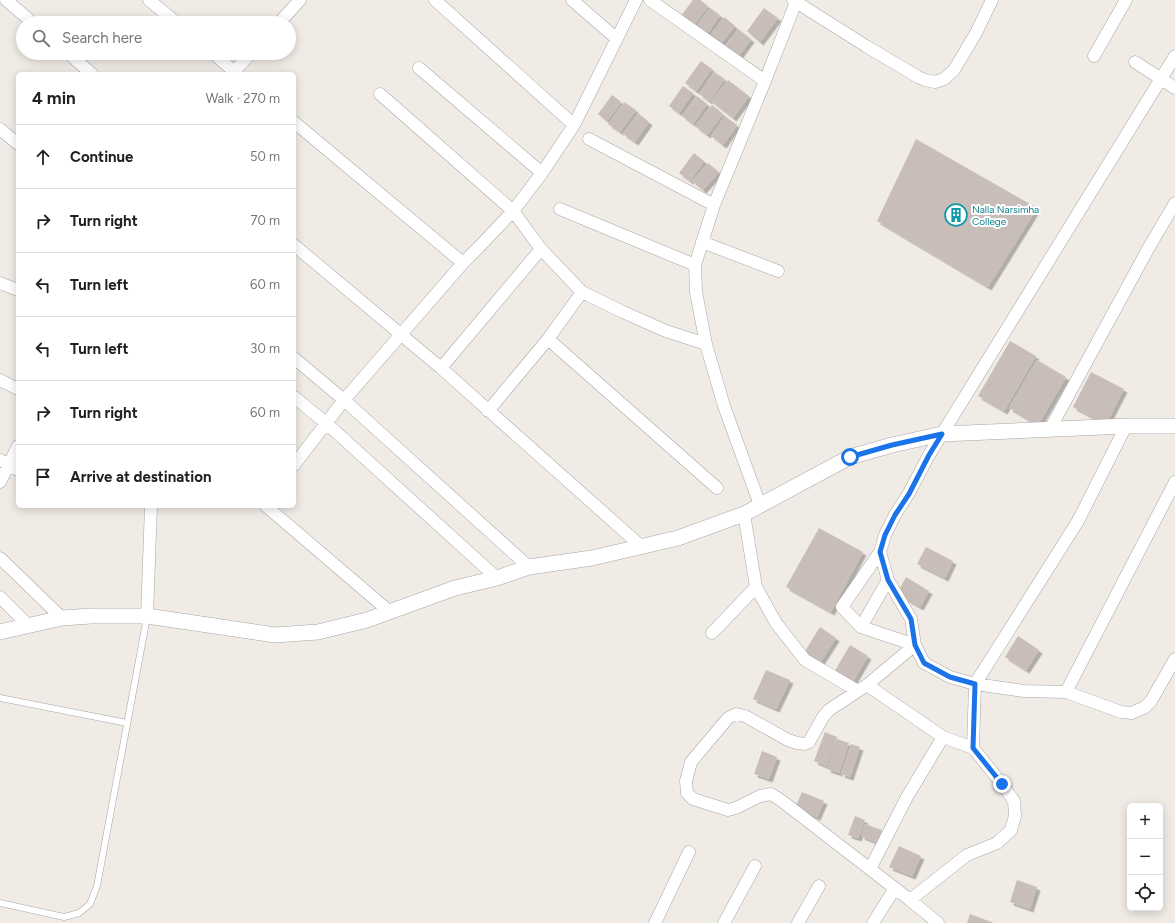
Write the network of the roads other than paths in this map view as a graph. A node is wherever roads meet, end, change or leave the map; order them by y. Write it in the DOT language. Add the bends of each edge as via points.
graph roads {
  1 [pos="6,0"];
  2 [pos="149,0"];
  3 [pos="435,0"];
  4 [pos="572,0"];
  5 [pos="625,0"];
  6 [pos="636,0"];
  7 [pos="650,0"];
  8 [pos="992,0"];
  9 [pos="1126,0"];
  10 [pos="794,1"];
  11 [pos="294,2"];
  12 [pos="628,15"];
  13 [pos="25,16"];
  14 [pos="168,16"];
  15 [pos="284,16"];
  16 [pos="617,38"];
  17 [pos="1094,56"];
  18 [pos="1175,56"];
  19 [pos="76,60"];
  20 [pos="220,60"];
  21 [pos="245,60"];
  22 [pos="1135,62"];
  23 [pos="419,68"];
  24 [pos="90,72"];
  25 [pos="233,72"];
  26 [pos="235,72"];
  27 [pos="1161,79"];
  28 [pos="765,81"];
  29 [pos="1175,88"];
  30 [pos="380,94"];
  31 [pos="296,124"];
  32 [pos="574,124"];
  33 [pos="0,128"];
  34 [pos="589,139"];
  35 [pos="16,142"];
  36 [pos="542,173"];
  37 [pos="1175,203"];
  38 [pos="714,205"];
  39 [pos="560,209"];
  40 [pos="513,211"];
  41 [pos="702,242"];
  42 [pos="296,247"];
  43 [pos="541,249"];
  44 [pos="462,263"];
  45 [pos="695,265"];
  46 [pos="778,271"];
  47 [pos="0,283"];
  48 [pos="16,289"];
  49 [pos="582,292"];
  50 [pos="400,335"];
  51 [pos="548,339"];
  52 [pos="706,344"];
  53 [pos="296,360"];
  54 [pos="441,368"];
  55 [pos="0,380"];
  56 [pos="16,388"];
  57 [pos="296,399"];
  58 [pos="344,400"];
  59 [pos="488,412"];
  60 [pos="326,423"];
  61 [pos="1126,426"];
  62 [pos="1175,426"];
  63 [pos="1050,429"];
  64 [pos="942,434"];
  65 [pos="16,450"];
  66 [pos="296,462"];
  67 [pos="9,465"];
  68 [pos="0,482"];
  69 [pos="1175,482"];
  70 [pos="717,488"];
  71 [pos="760,505"];
  72 [pos="151,508"];
  73 [pos="268,508"];
  74 [pos="744,514"];
  75 [pos="642,547"];
  76 [pos="880,552"];
  77 [pos="0,558"];
  78 [pos="529,567"];
  79 [pos="497,578"];
  80 [pos="888,580"];
  81 [pos="756,587"];
  82 [pos="0,597"];
  83 [pos="390,612"];
  84 [pos="147,616"];
  85 [pos="62,618"];
  86 [pos="28,625"];
  87 [pos="861,627"];
  88 [pos="0,632"];
  89 [pos="712,633"];
  90 [pos="915,645"];
  91 [pos="1175,659"];
  92 [pos="975,684"];
  93 [pos="862,688"];
  94 [pos="1066,692"];
  95 [pos="0,698"];
  96 [pos="127,723"];
  97 [pos="943,737"];
  98 [pos="973,748"];
  99 [pos="689,852"];
  100 [pos="755,866"];
  101 [pos="870,869"];
  102 [pos="819,886"];
  103 [pos="895,888"];
  104 [pos="910,900"];
  105 [pos="0,903"];
  106 [pos="655,923"];
  107 [pos="724,923"];
  108 [pos="798,923"];
  109 [pos="873,923"];
  110 [pos="938,923"];
  1 -- 13 [label="street"];
  2 -- 14 [label="street"];
  3 -- 32 [label="street"];
  4 -- 16 [label="street"];
  5 -- 12 [label="street"];
  6 -- 12 [label="street"];
  7 -- 28 [label="street"];
  8 -- 10 [label="street" via="954,70 944,79 935,82 918,77"];
  9 -- 17 [label="street"];
  10 -- 28 [label="street"];
  11 -- 15 [label="street"];
  12 -- 16 [label="street"];
  16 -- 32 [label="street"];
  18 -- 27 [label="street"];
  19 -- 24 [label="street"];
  20 -- 25 [label="street"];
  21 -- 26 [label="street"];
  22 -- 27 [label="street"];
  23 -- 36 [label="street"];
  27 -- 29 [label="street"];
  27 -- 64 [label="street"];
  28 -- 38 [label="street"];
  30 -- 40 [label="street"];
  31 -- 44 [label="street"];
  32 -- 36 [label="street"];
  33 -- 35 [label="street"];
  34 -- 38 [label="street"];
  36 -- 40 [label="street"];
  37 -- 63 [label="street"];
  38 -- 41 [label="street"];
  39 -- 45 [label="street"];
  40 -- 43 [label="street"];
  40 -- 44 [label="street"];
  41 -- 45 [label="street"];
  41 -- 46 [label="street"];
  42 -- 50 [label="street"];
  43 -- 49 [label="street"];
  43 -- 54 [label="street"];
  44 -- 50 [label="street"];
  45 -- 52 [label="street" via="696,292"];
  47 -- 48 [label="street"];
  49 -- 51 [label="street"];
  49 -- 52 [label="street" via="666,332"];
  50 -- 54 [label="street"];
  50 -- 58 [label="street"];
  51 -- 59 [label="street"];
  51 -- 70 [label="street"];
  52 -- 71 [label="street" via="724,406"];
  53 -- 58 [label="street"];
  54 -- 59 [label="street"];
  55 -- 56 [label="street"];
  57 -- 60 [label="street"];
  58 -- 60 [label="street"];
  58 -- 78 [label="street"];
  59 -- 75 [label="street"];
  60 -- 66 [label="street"];
  60 -- 79 [label="street"];
  61 -- 62 [label="street"];
  61 -- 63 [label="street"];
  61 -- 92 [label="street" via="1078,521"];
  63 -- 64 [label="street"];
  64 -- 71 [label="street" via="850,457"];
  64 -- 76 [label="street" via="895,515"];
  65 -- 67 [label="street"];
  67 -- 68 [label="street"];
  69 -- 94 [label="street"];
  71 -- 74 [label="street"];
  72 -- 84 [label="street"];
  73 -- 83 [label="street"];
  74 -- 75 [label="street" via="678,538"];
  74 -- 81 [label="street"];
  75 -- 78 [label="street" via="592,558"];
  76 -- 80 [label="street"];
  76 -- 87 [label="street" via="842,607"];
  77 -- 85 [label="street"];
  78 -- 79 [label="street"];
  79 -- 83 [label="street" via="455,588"];
  80 -- 87 [label="street"];
  80 -- 90 [label="street" via="911,619"];
  81 -- 89 [label="street"];
  81 -- 93 [label="street" via="776,623 802,658"];
  82 -- 86 [label="street"];
  83 -- 84 [label="street" via="318,632 275,635"];
  84 -- 85 [label="street"];
  84 -- 96 [label="lane"];
  85 -- 86 [label="street"];
  86 -- 88 [label="street"];
  87 -- 90 [label="street"];
  90 -- 92 [label="street" via="924,663 950,677"];
  90 -- 93 [label="street"];
  91 -- 94 [label="street" via="1151,701 1132,713 1121,712"];
  92 -- 94 [label="street" via="1024,691"];
  92 -- 98 [label="street"];
  93 -- 97 [label="street"];
  93 -- 101 [label="street" via="829,710 809,742 805,744 788,740 745,716 736,714 728,718 691,762 686,781 687,793 693,799 728,810 771,794"];
  95 -- 96 [label="lane"];
  96 -- 105 [label="lane" via="97,886 90,904 79,913 64,917"];
  97 -- 98 [label="street"];
  97 -- 101 [label="street" via="907,797"];
  98 -- 104 [label="street" via="1014,801 1015,816 1011,830 997,843 967,854"];
  99 -- 106 [label="street"];
  100 -- 107 [label="street"];
  101 -- 103 [label="street"];
  102 -- 108 [label="street"];
  103 -- 104 [label="street"];
  103 -- 109 [label="street"];
  104 -- 110 [label="street"];
}
